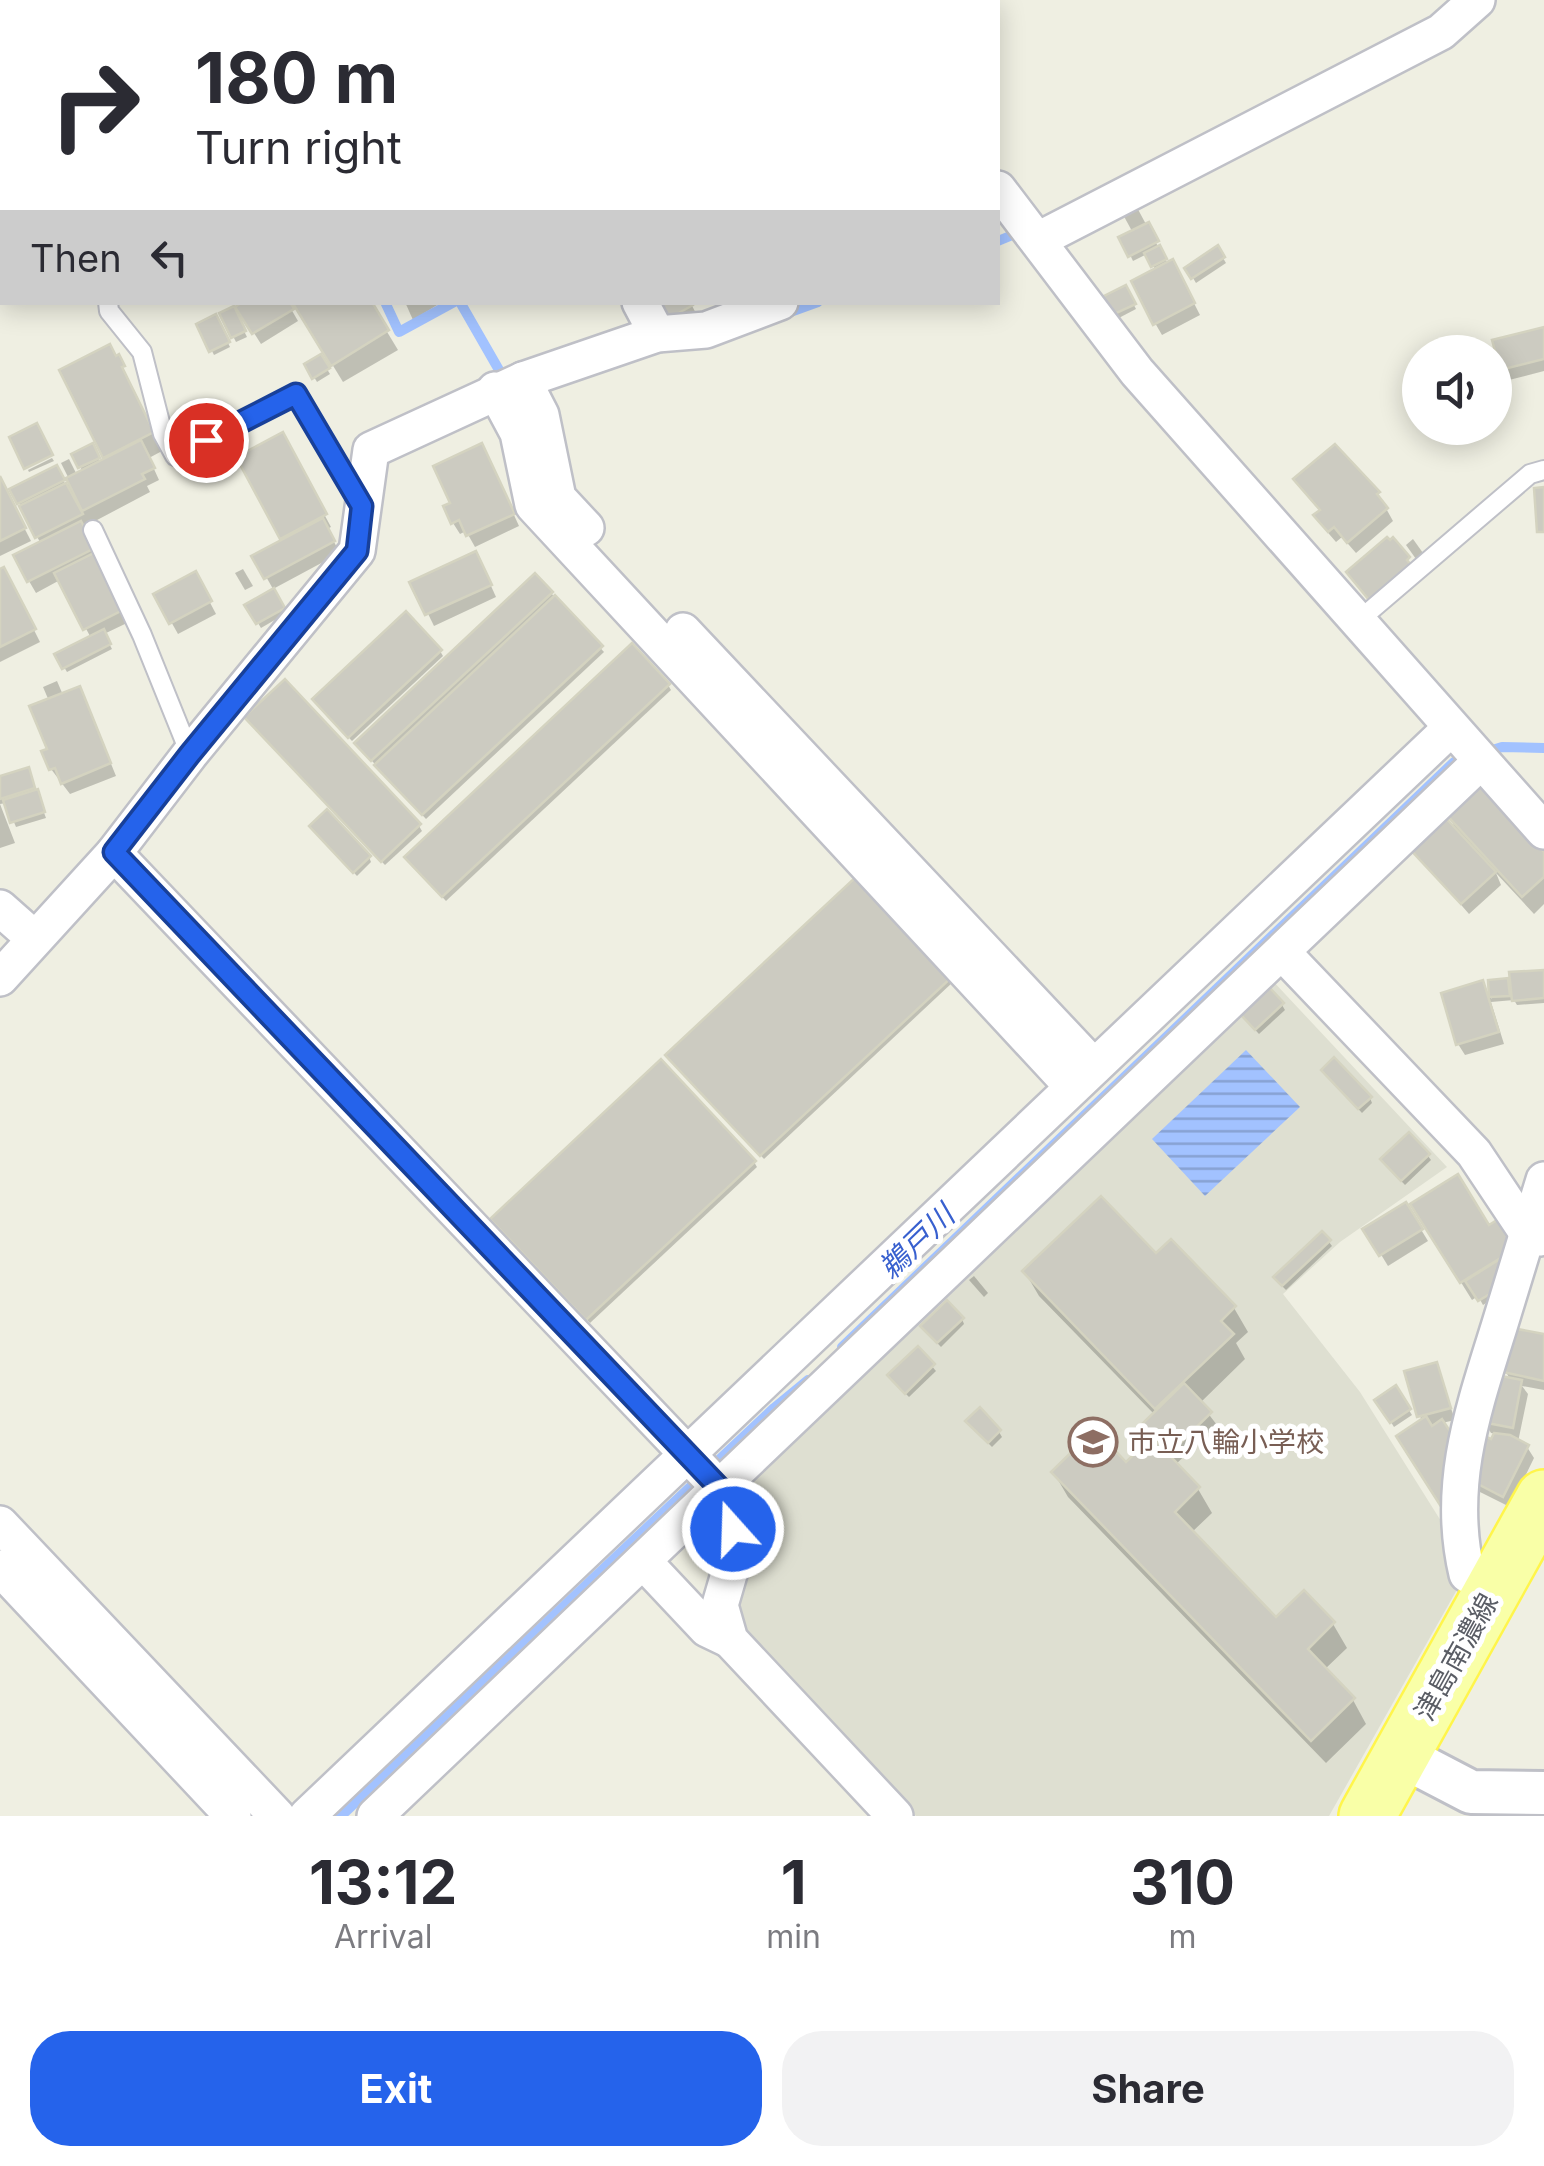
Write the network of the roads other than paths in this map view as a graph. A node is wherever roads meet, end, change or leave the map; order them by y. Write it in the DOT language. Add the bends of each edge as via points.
graph roads {
  1 [pos="1478,0"];
  2 [pos="1013,215"];
  3 [pos="108,305"];
  4 [pos="642,305"];
  5 [pos="772,305"];
  6 [pos="656,334"];
  7 [pos="509,385"];
  8 [pos="1544,470"];
  9 [pos="362,506"];
  10 [pos="92,530"];
  11 [pos="1357,622"];
  12 [pos="1464,743"];
  13 [pos="190,754"];
  14 [pos="1544,831"];
  15 [pos="114,852"];
  16 [pos="0,908"];
  17 [pos="36,939"];
  18 [pos="1282,952"];
  19 [pos="0,978"];
  20 [pos="1084,1077"];
  21 [pos="1544,1180"];
  22 [pos="1536,1237"];
  23 [pos="703,1470"];
  24 [pos="1544,1498"];
  25 [pos="0,1524"];
  26 [pos="643,1561"];
  27 [pos="0,1568"];
  28 [pos="1493,1590"];
  29 [pos="730,1640"];
  30 [pos="1402,1756"];
  31 [pos="1544,1793"];
  32 [pos="233,1816"];
  33 [pos="277,1816"];
  34 [pos="307,1816"];
  35 [pos="374,1816"];
  36 [pos="895,1816"];
  37 [pos="1367,1816"];
  1 -- 2 [label="street" via="1441,32"];
  2 -- 11 [label="street" via="1137,372"];
  3 -- 9 [label="lane" via="142,352 163,434 176,456 296,394"];
  4 -- 6 [label="street"];
  5 -- 6 [label="street" via="706,330"];
  6 -- 7 [label="street"];
  7 -- 9 [label="street" via="371,450"];
  7 -- 20 [label="street" via="533,505"];
  8 -- 11 [label="lane" via="1530,474"];
  9 -- 13 [label="street" via="357,551"];
  10 -- 13 [label="lane"];
  11 -- 12 [label="street"];
  12 -- 14 [label="street"];
  12 -- 18 [label="street"];
  12 -- 20 [label="street"];
  13 -- 15 [label="street"];
  15 -- 17 [label="street"];
  15 -- 23 [label="street"];
  16 -- 17 [label="street"];
  17 -- 19 [label="street"];
  18 -- 22 [label="street" via="1474,1153"];
  18 -- 23 [label="street"];
  20 -- 23 [label="street"];
  21 -- 22 [label="street"];
  22 -- 28 [label="street" via="1468,1424 1460,1482 1458,1538 1466,1574"];
  23 -- 26 [label="street"];
  23 -- 29 [label="street" via="732,1501 734,1557 720,1605"];
  23 -- 34 [label="street"];
  24 -- 28 [label="main road, 津島南濃線"];
  25 -- 33 [label="street"];
  26 -- 29 [label="street" via="707,1629"];
  26 -- 35 [label="street"];
  27 -- 32 [label="street"];
  28 -- 30 [label="main road, 津島南濃線"];
  29 -- 36 [label="street"];
  30 -- 31 [label="street" via="1471,1792"];
  30 -- 37 [label="main road, 津島南濃線"];
}
